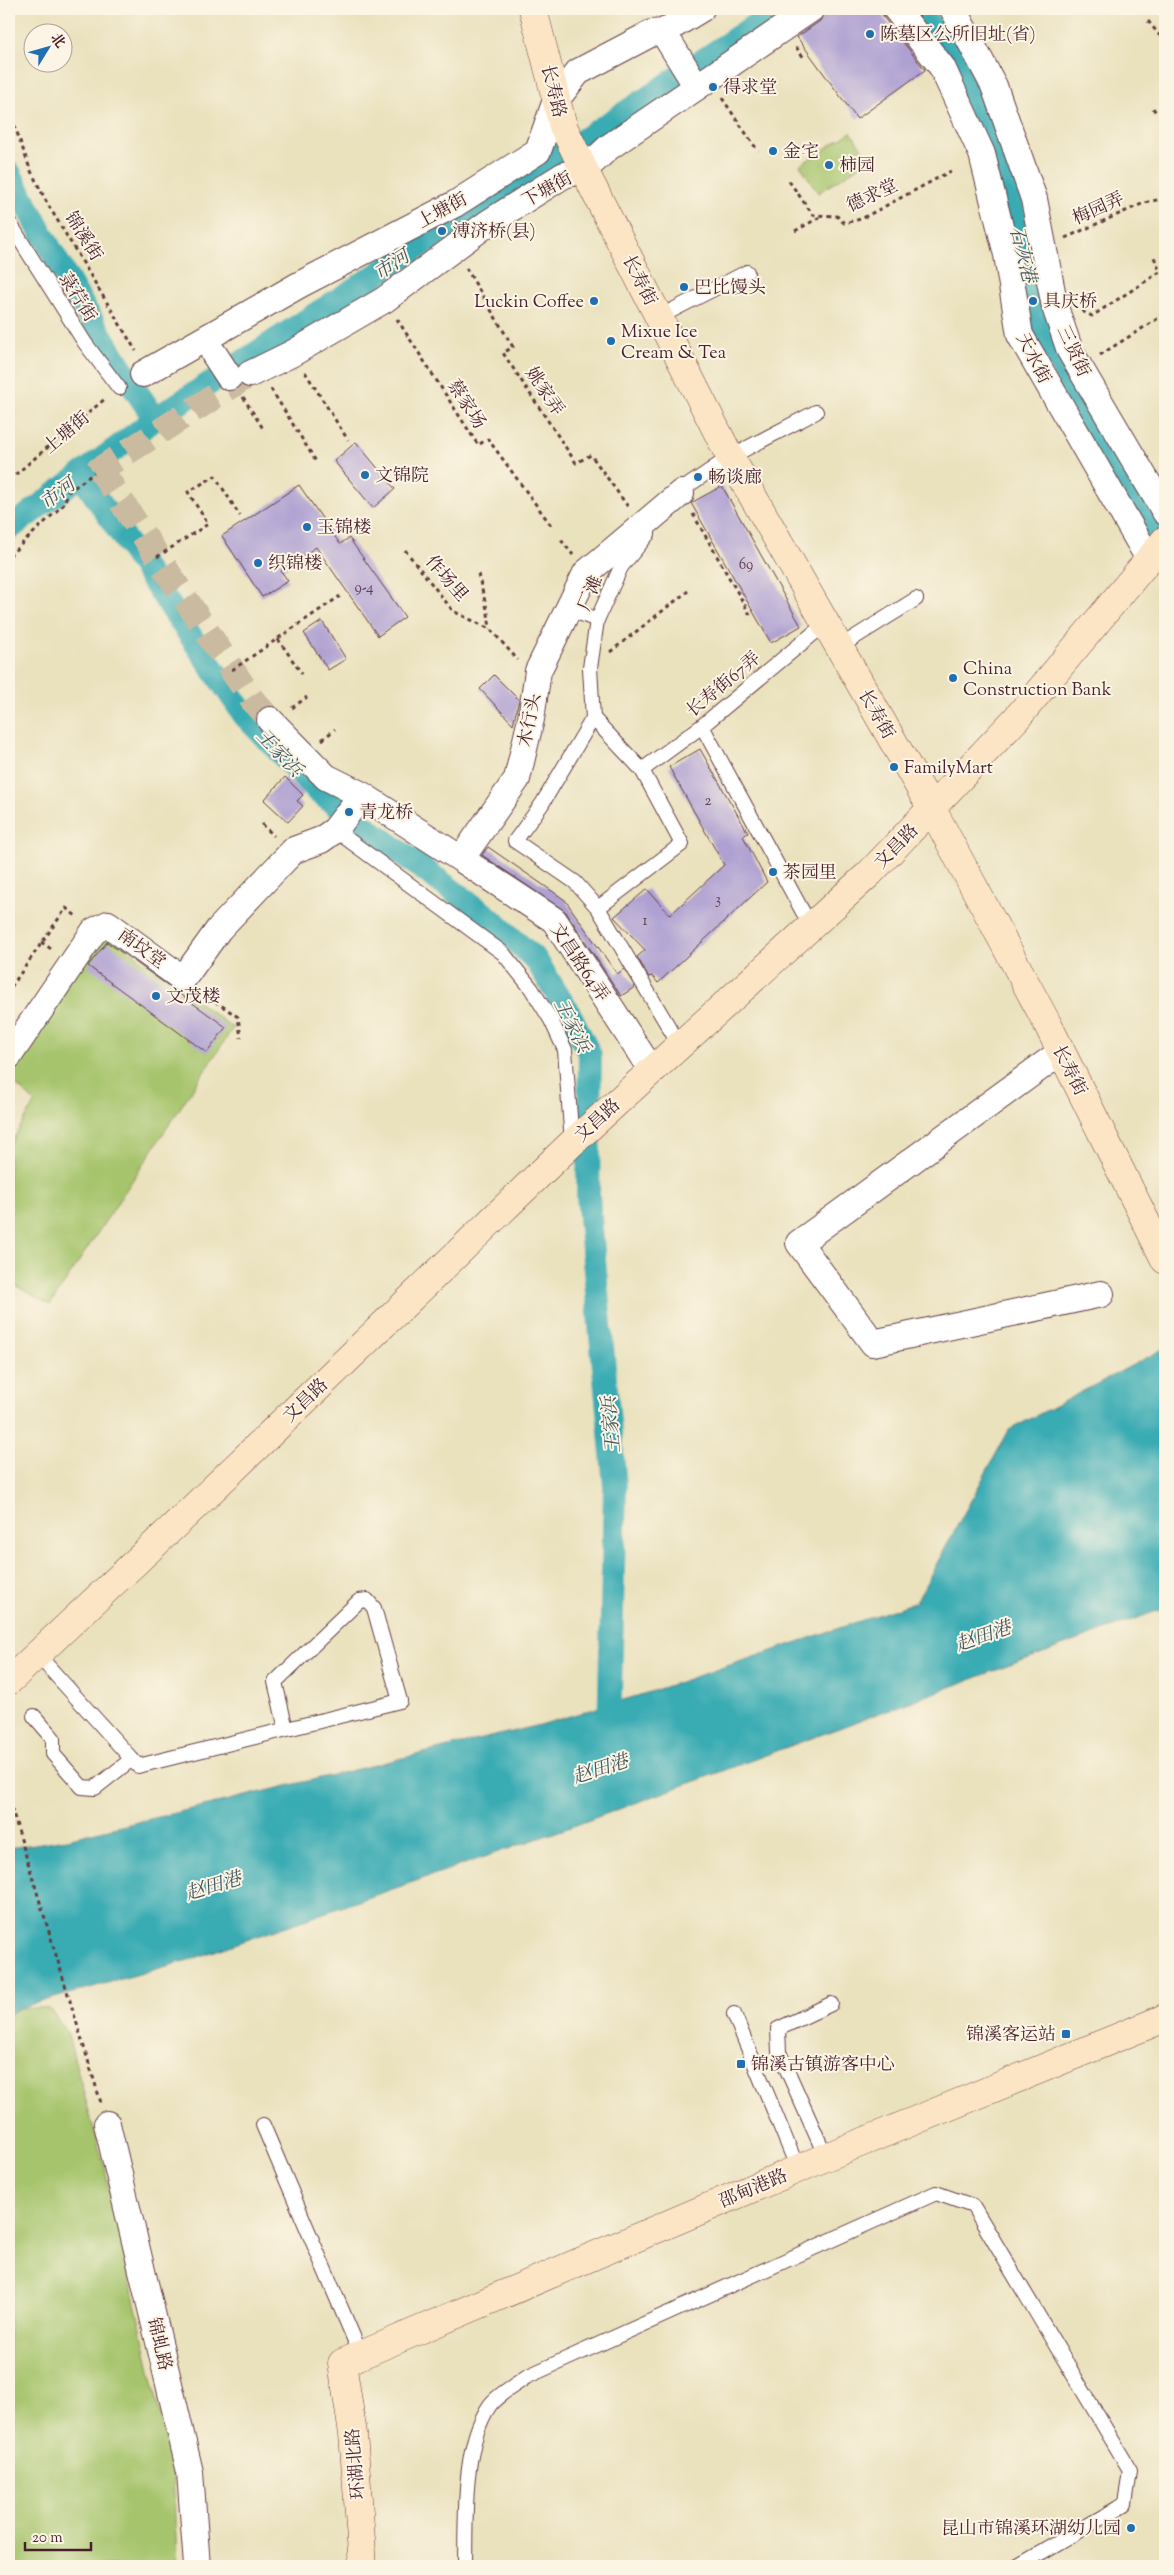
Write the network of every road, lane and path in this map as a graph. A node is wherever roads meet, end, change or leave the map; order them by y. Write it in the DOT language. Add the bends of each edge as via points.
graph roads {
  1 [pos="533,9"];
  2 [pos="701,9"];
  3 [pos="812,9"];
  4 [pos="896,9"];
  5 [pos="953,9"];
  6 [pos="1148,21"];
  7 [pos="663,32"];
  8 [pos="1165,42"];
  9 [pos="693,76"];
  10 [pos="1153,108"];
  11 [pos="9,110"];
  12 [pos="559,113"];
  13 [pos="1157,114"];
  14 [pos="758,151"];
  15 [pos="584,170"];
  16 [pos="951,171"];
  17 [pos="789,181"];
  18 [pos="1165,198"];
  19 [pos="822,216"];
  20 [pos="9,222"];
  21 [pos="795,230"];
  22 [pos="442,232"];
  23 [pos="1044,248"];
  24 [pos="1154,257"];
  25 [pos="747,272"];
  26 [pos="384,300"];
  27 [pos="1032,301"];
  28 [pos="1165,314"];
  29 [pos="659,317"];
  30 [pos="293,353"];
  31 [pos="214,354"];
  32 [pos="1079,367"];
  33 [pos="146,373"];
  34 [pos="244,378"];
  35 [pos="119,388"];
  36 [pos="816,412"];
  37 [pos="264,430"];
  38 [pos="348,440"];
  39 [pos="730,457"];
  40 [pos="317,463"];
  41 [pos="94,473"];
  42 [pos="9,480"];
  43 [pos="681,493"];
  44 [pos="1165,512"];
  45 [pos="240,516"];
  46 [pos="642,526"];
  47 [pos="553,528"];
  48 [pos="1157,549"];
  49 [pos="406,550"];
  50 [pos="9,556"];
  51 [pos="157,557"];
  52 [pos="478,574"];
  53 [pos="688,591"];
  54 [pos="340,596"];
  55 [pos="916,599"];
  56 [pos="569,609"];
  57 [pos="752,618"];
  58 [pos="597,620"];
  59 [pos="826,623"];
  60 [pos="490,629"];
  61 [pos="278,639"];
  62 [pos="839,646"];
  63 [pos="590,668"];
  64 [pos="232,670"];
  65 [pos="302,674"];
  66 [pos="536,681"];
  67 [pos="593,718"];
  68 [pos="270,720"];
  69 [pos="702,726"];
  70 [pos="642,770"];
  71 [pos="360,799"];
  72 [pos="932,809"];
  73 [pos="337,827"];
  74 [pos="461,859"];
  75 [pos="66,908"];
  76 [pos="598,908"];
  77 [pos="810,927"];
  78 [pos="183,978"];
  79 [pos="11,987"];
  80 [pos="241,1038"];
  81 [pos="680,1046"];
  82 [pos="1061,1052"];
  83 [pos="9,1056"];
  84 [pos="652,1071"];
  85 [pos="572,1143"];
  86 [pos="1165,1260"];
  87 [pos="1101,1294"];
  88 [pos="38,1654"];
  89 [pos="9,1681"];
  90 [pos="34,1716"];
  91 [pos="286,1729"];
  92 [pos="132,1759"];
  93 [pos="9,1800"];
  94 [pos="831,2004"];
  95 [pos="734,2014"];
  96 [pos="1165,2018"];
  97 [pos="107,2124"];
  98 [pos="263,2125"];
  99 [pos="826,2157"];
  100 [pos="798,2169"];
  101 [pos="352,2359"];
  102 [pos="197,2566"];
  103 [pos="363,2566"];
  104 [pos="465,2566"];
  105 [pos="1018,2566"];
  1 -- 12 [label="street, 长寿路"];
  2 -- 7 [label="street, 上塘街"];
  3 -- 9 [label="street, 下塘街"];
  4 -- 27 [label="street, 天水街" via="942,66 982,154 1007,255"];
  5 -- 23 [label="street, 三贤街" via="994,86 1034,199"];
  6 -- 8 [label="path"];
  7 -- 9 [label="street"];
  7 -- 12 [label="street, 上塘街" via="652,34 578,72"];
  9 -- 14 [label="path"];
  9 -- 15 [label="street, 下塘街"];
  10 -- 13 [label="path"];
  11 -- 33 [label="path, 锦溪街" via="30,169 47,203"];
  12 -- 15 [label="street, 长寿路"];
  12 -- 22 [label="street, 上塘街" via="538,151 455,204"];
  15 -- 22 [label="street, 下塘街" via="564,175 488,224"];
  15 -- 29 [label="street, 长寿街"];
  16 -- 19 [label="path, 德求堂" via="861,219 844,223 837,216"];
  17 -- 19 [label="path, 德求堂" via="813,215"];
  18 -- 23 [label="path, 梅园弄" via="1144,203"];
  19 -- 21 [label="path"];
  20 -- 35 [label="lane, 菉荇街" via="85,343"];
  22 -- 26 [label="street, 下塘街"];
  22 -- 33 [label="street, 上塘街" via="299,285"];
  22 -- 46 [label="path, 姚家弄" via="513,347 503,353 576,463 591,455"];
  23 -- 27 [label="street, 三贤街"];
  24 -- 27 [label="path" via="1160,272 1092,316"];
  25 -- 29 [label="lane"];
  26 -- 30 [label="street, 下塘街"];
  26 -- 47 [label="path, 蔡家场" via="478,446 488,439"];
  27 -- 32 [label="street, 三贤街" via="1070,350"];
  27 -- 48 [label="street, 天水街" via="1020,335"];
  28 -- 32 [label="path"];
  29 -- 39 [label="street, 长寿街"];
  30 -- 34 [label="street, 下塘街"];
  30 -- 38 [label="path"];
  31 -- 34 [label="street"];
  32 -- 44 [label="street, 三贤街"];
  34 -- 37 [label="path"];
  34 -- 40 [label="path"];
  35 -- 42 [label="path, 上塘街"];
  36 -- 39 [label="lane, 厂滩"];
  39 -- 43 [label="lane, 厂滩"];
  39 -- 59 [label="street, 长寿街"];
  41 -- 50 [label="path" via="75,485 68,492 64,504"];
  43 -- 46 [label="street, 木行头"];
  43 -- 57 [label="path"];
  43 -- 58 [label="lane, 厂滩" via="621,567"];
  45 -- 51 [label="path" via="215,476 188,492 208,524"];
  46 -- 56 [label="street, 木行头" via="586,573"];
  48 -- 72 [label="street, 文昌路" via="1016,719"];
  49 -- 60 [label="path, 作场里" via="454,611"];
  52 -- 60 [label="path"];
  53 -- 63 [label="path"];
  54 -- 61 [label="path"];
  55 -- 62 [label="lane"];
  56 -- 58 [label="lane"];
  56 -- 66 [label="street, 木行头"];
  58 -- 63 [label="lane, 厂滩"];
  59 -- 62 [label="street, 长寿街"];
  59 -- 69 [label="lane, 长寿街67弄"];
  60 -- 66 [label="path, 作场里"];
  61 -- 64 [label="path"];
  61 -- 65 [label="path"];
  62 -- 72 [label="street, 长寿街"];
  63 -- 67 [label="lane, 厂滩"];
  66 -- 74 [label="street, 木行头" via="517,778"];
  67 -- 70 [label="lane"];
  67 -- 76 [label="lane" via="542,804 515,841 575,882"];
  68 -- 71 [label="street" via="326,777"];
  69 -- 70 [label="lane, 长寿街67弄"];
  69 -- 77 [label="lane"];
  70 -- 76 [label="lane" via="682,844"];
  71 -- 73 [label="street"];
  71 -- 74 [label="street"];
  72 -- 77 [label="street, 文昌路" via="870,873"];
  72 -- 82 [label="street, 长寿街"];
  73 -- 78 [label="street, 南坟堂" via="321,840 294,850 219,929"];
  73 -- 85 [label="lane" via="503,953 531,988 566,1050"];
  74 -- 84 [label="street, 文昌路64弄" via="554,920"];
  75 -- 79 [label="path"];
  76 -- 81 [label="lane"];
  77 -- 81 [label="street, 文昌路"];
  78 -- 80 [label="path" via="238,1017"];
  78 -- 83 [label="street, 南坟堂" via="108,924 94,931"];
  81 -- 84 [label="street, 文昌路"];
  82 -- 86 [label="street, 长寿街"];
  82 -- 87 [label="street" via="799,1243 873,1343"];
  84 -- 85 [label="street, 文昌路"];
  85 -- 88 [label="street, 文昌路"];
  88 -- 89 [label="street, 文昌路"];
  88 -- 92 [label="lane"];
  90 -- 92 [label="lane" via="53,1738 53,1754 82,1787 95,1788"];
  91 -- 91 [label="lane" via="400,1701 374,1608 368,1600 359,1601 274,1682"];
  91 -- 92 [label="lane" via="138,1766"];
  93 -- 97 [label="path"];
  94 -- 99 [label="lane" via="778,2029 779,2052"];
  95 -- 100 [label="lane"];
  96 -- 99 [label="street, 邵甸港路"];
  97 -- 102 [label="street, 锦虬路" via="190,2472"];
  98 -- 101 [label="lane"];
  99 -- 100 [label="street, 邵甸港路"];
  100 -- 101 [label="street, 邵甸港路"];
  101 -- 103 [label="street, 环湖北路" via="353,2434"];
  104 -- 105 [label="lane" via="466,2488 477,2431 491,2404 526,2377 936,2193 974,2206 1130,2470 1125,2504"];
}
